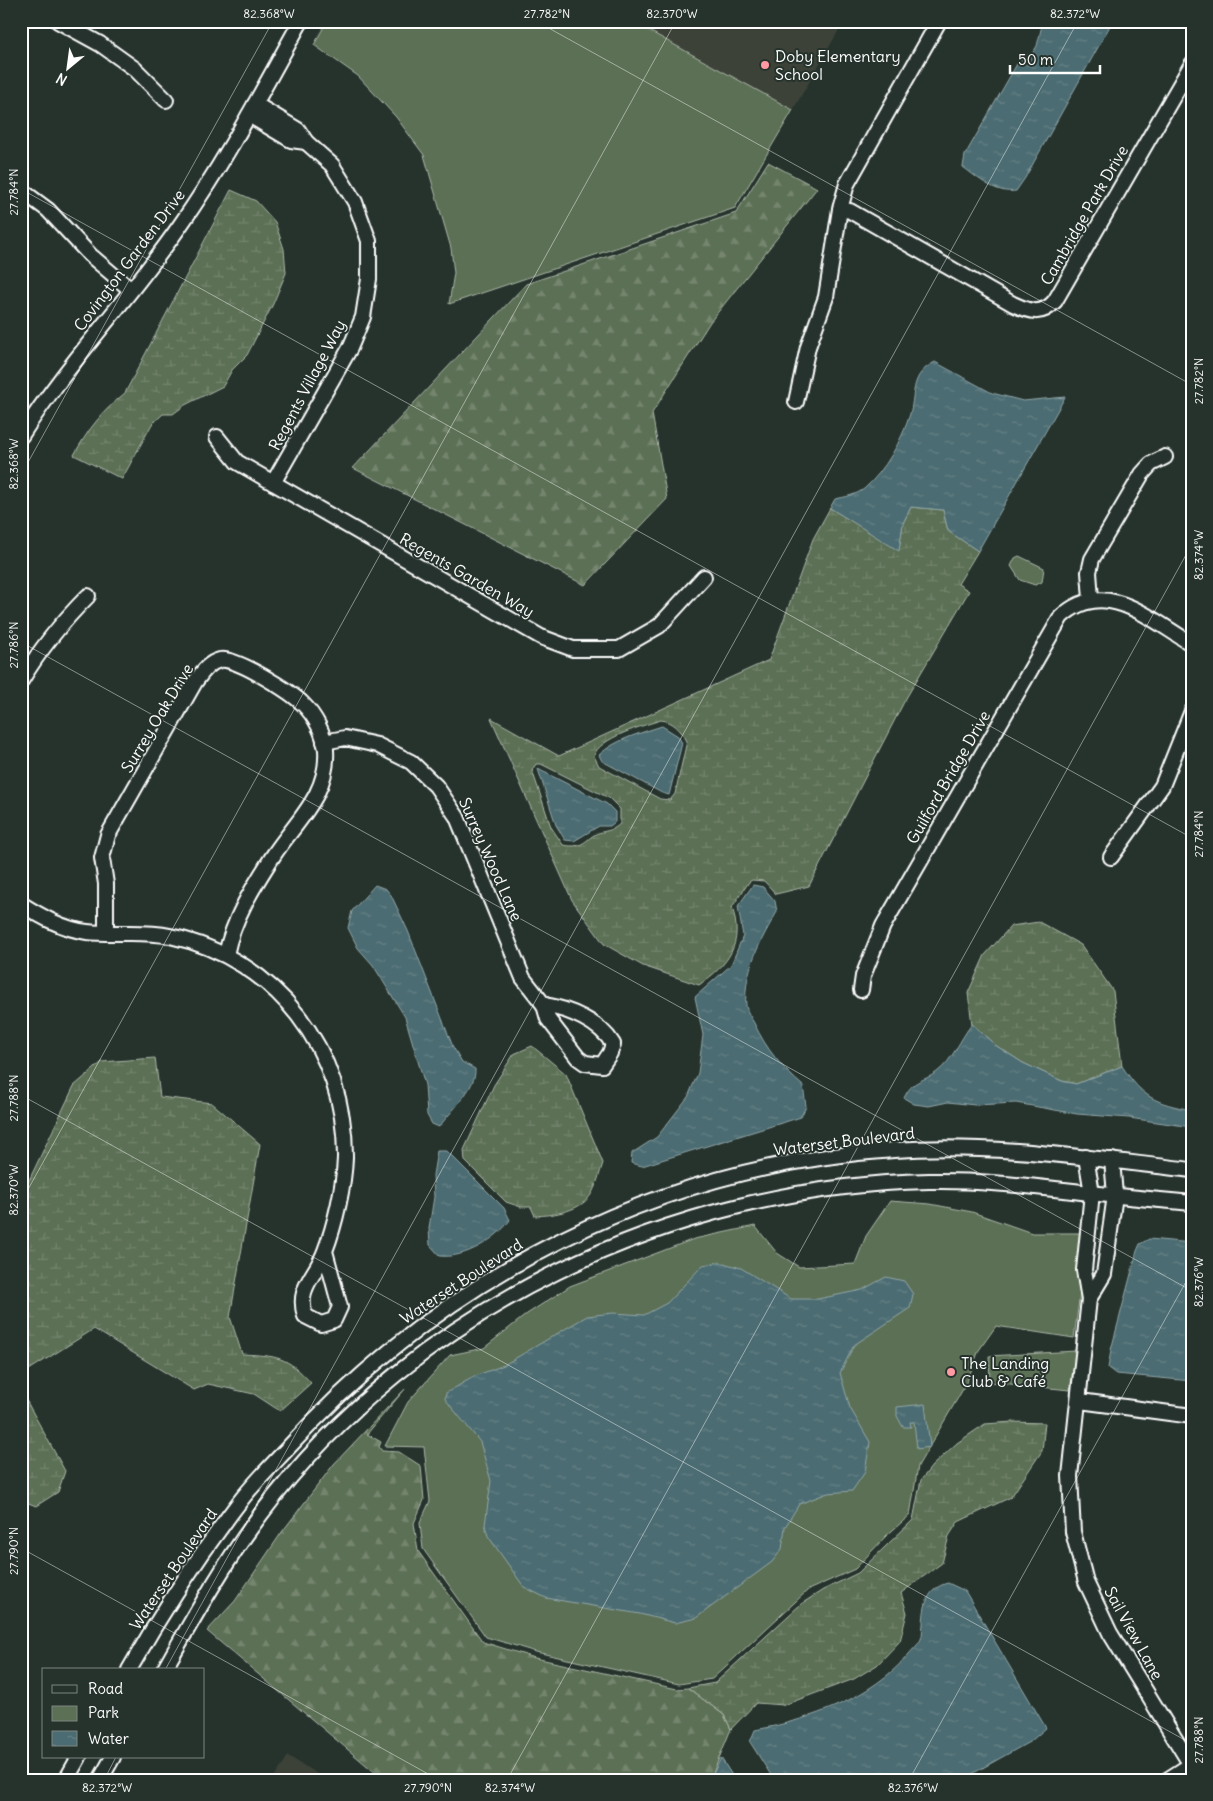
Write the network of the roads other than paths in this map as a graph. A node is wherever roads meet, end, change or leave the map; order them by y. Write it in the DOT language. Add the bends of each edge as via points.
graph roads {
  1 [pos="58,21"];
  2 [pos="301,21"];
  3 [pos="939,21"];
  4 [pos="1192,64"];
  5 [pos="166,100"];
  6 [pos="252,110"];
  7 [pos="21,190"];
  8 [pos="840,209"];
  9 [pos="131,290"];
  10 [pos="796,402"];
  11 [pos="21,436"];
  12 [pos="217,437"];
  13 [pos="1165,457"];
  14 [pos="273,483"];
  15 [pos="704,577"];
  16 [pos="88,596"];
  17 [pos="1091,599"];
  18 [pos="1192,644"];
  19 [pos="21,681"];
  20 [pos="1192,711"];
  21 [pos="324,742"];
  22 [pos="1111,857"];
  23 [pos="21,904"];
  24 [pos="106,932"];
  25 [pos="226,954"];
  26 [pos="860,990"];
  27 [pos="544,1005"];
  28 [pos="1086,1157"];
  29 [pos="1112,1160"];
  30 [pos="1192,1170"];
  31 [pos="1092,1193"];
  32 [pos="1115,1195"];
  33 [pos="1192,1203"];
  34 [pos="325,1251"];
  35 [pos="1089,1299"];
  36 [pos="1080,1401"];
  37 [pos="1192,1416"];
  38 [pos="130,1668"];
  39 [pos="165,1668"];
  40 [pos="78,1758"];
  41 [pos="112,1758"];
  42 [pos="1191,1765"];
  43 [pos="66,1780"];
  44 [pos="100,1780"];
  45 [pos="1167,1780"];
  1 -- 5 [label="street" via="100,44 135,69"];
  2 -- 6 [label="street, Covington Garden Drive"];
  3 -- 8 [label="street" via="847,184"];
  4 -- 8 [label="street, Cambridge Park Drive" via="1055,301 1040,312 1013,304 850,211"];
  6 -- 9 [label="street, Covington Garden Drive" via="180,227"];
  6 -- 14 [label="street, Regents Village Way" via="291,140 306,142 332,165 355,202 370,241 363,317 350,348"];
  7 -- 9 [label="street" via="48,210 90,255"];
  8 -- 10 [label="street" via="826,297 808,346"];
  9 -- 11 [label="street, Covington Garden Drive"];
  12 -- 14 [label="street, Regents Garden Way" via="237,462"];
  13 -- 17 [label="street" via="1151,464 1142,474 1092,559 1089,572"];
  14 -- 15 [label="street, Regents Garden Way" via="541,637 573,649 619,649 659,626"];
  16 -- 19 [label="street" via="62,621"];
  17 -- 18 [label="street" via="1124,604"];
  17 -- 26 [label="street, Guilford Bridge Drive" via="1071,608 1061,617 1046,640 883,926"];
  20 -- 22 [label="street" via="1162,786"];
  21 -- 24 [label="street, Surrey Oak Drive" via="311,714 289,692 234,662 222,660 203,671 103,846"];
  21 -- 25 [label="street, Surrey Oak Drive" via="325,767 316,796 255,886 230,933"];
  21 -- 27 [label="street, Surrey Wood Lane" via="351,739 377,745 411,762 436,786 457,817 523,978"];
  23 -- 24 [label="street" via="65,926"];
  24 -- 25 [label="street" via="169,936"];
  25 -- 34 [label="street" via="270,986 305,1022 336,1085 342,1108 345,1160 342,1189"];
  27 -- 27 [label="street, Surrey Wood Lane" via="548,1019 578,1058 594,1065 606,1060 613,1044 606,1032 562,1008"];
  28 -- 29 [label="street, Waterset Boulevard"];
  28 -- 31 [label="street, Sail View Lane"];
  28 -- 38 [label="street, Waterset Boulevard" via="992,1148 894,1150 794,1162 681,1190 601,1219 513,1264 399,1342 321,1412 243,1498 177,1592"];
  29 -- 30 [label="street, Waterset Boulevard"];
  29 -- 32 [label="street, Sail View Lane"];
  31 -- 32 [label="street"];
  31 -- 35 [label="street, Sail View Lane" via="1084,1270"];
  31 -- 39 [label="street" via="986,1182 930,1181 861,1185 780,1198 642,1235 514,1294 457,1329 396,1374 308,1458 261,1513 212,1586"];
  32 -- 33 [label="street"];
  32 -- 35 [label="street, Sail View Lane" via="1104,1274"];
  34 -- 34 [label="street" via="301,1298 305,1316 321,1324 334,1320 340,1307"];
  35 -- 36 [label="street, Sail View Lane"];
  36 -- 37 [label="street"];
  36 -- 42 [label="street, Sail View Lane" via="1070,1476 1070,1504 1073,1532 1086,1582 1110,1633"];
  40 -- 43 [label="street"];
  41 -- 44 [label="street"];
  42 -- 45 [label="street"];
}
